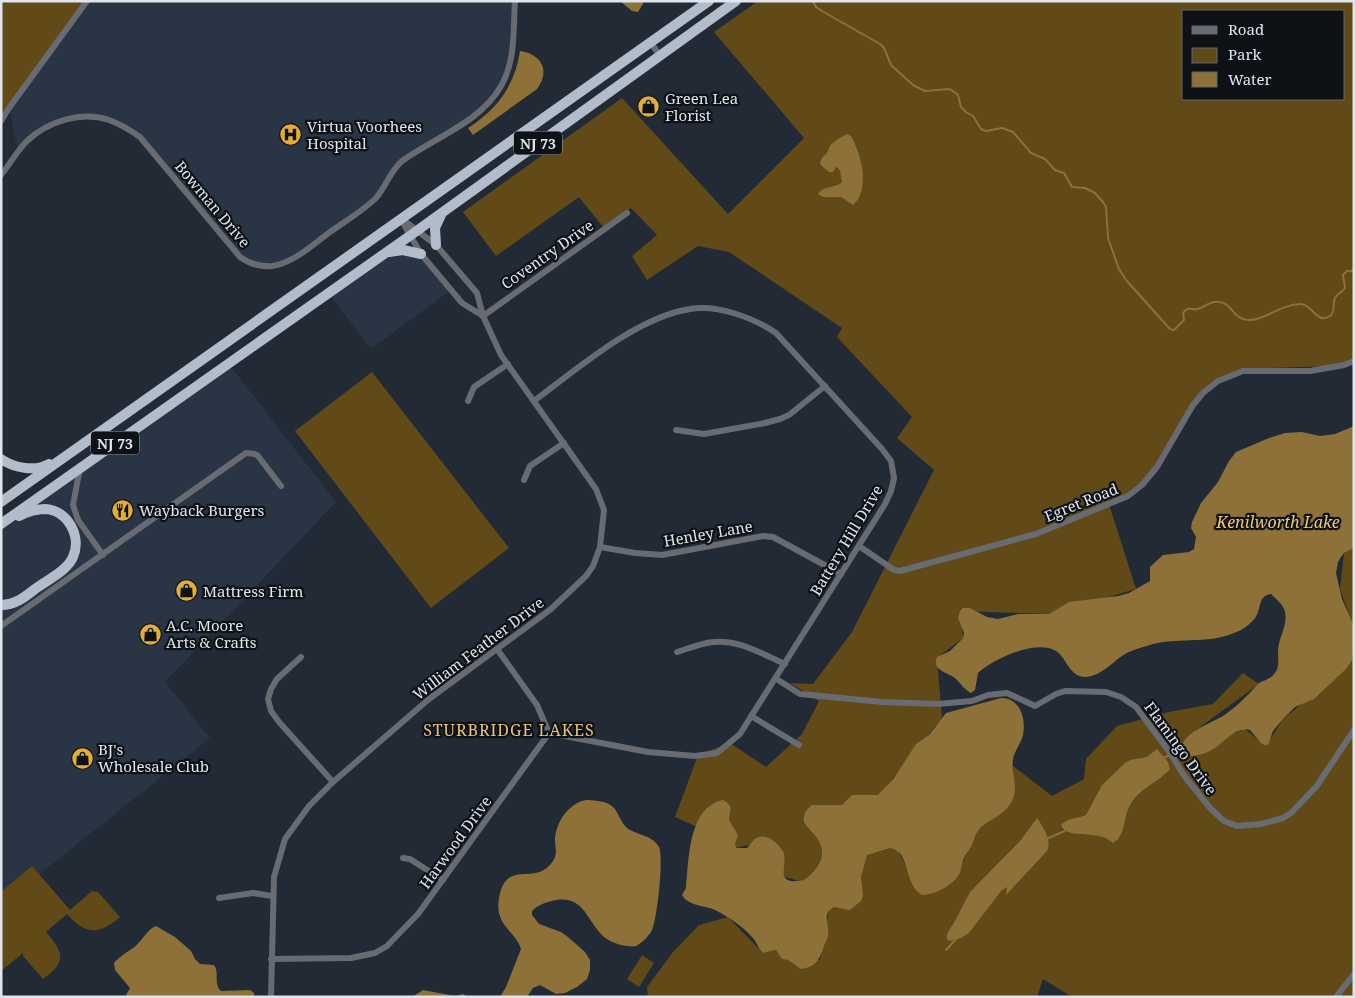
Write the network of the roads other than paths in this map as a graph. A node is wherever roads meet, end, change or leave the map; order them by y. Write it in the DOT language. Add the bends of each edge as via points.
graph roads {
  1 [pos="87,1"];
  2 [pos="515,1"];
  3 [pos="709,1"];
  4 [pos="736,1"];
  5 [pos="650,43"];
  6 [pos="660,56"];
  7 [pos="1,121"];
  8 [pos="1,175"];
  9 [pos="442,213"];
  10 [pos="627,213"];
  11 [pos="402,219"];
  12 [pos="414,233"];
  13 [pos="436,244"];
  14 [pos="385,253"];
  15 [pos="421,254"];
  16 [pos="482,316"];
  17 [pos="1354,361"];
  18 [pos="508,364"];
  19 [pos="825,386"];
  20 [pos="468,400"];
  21 [pos="534,401"];
  22 [pos="676,430"];
  23 [pos="564,443"];
  24 [pos="65,455"];
  25 [pos="1,459"];
  26 [pos="80,468"];
  27 [pos="524,480"];
  28 [pos="281,486"];
  29 [pos="1,502"];
  30 [pos="2,523"];
  31 [pos="859,546"];
  32 [pos="600,547"];
  33 [pos="103,555"];
  34 [pos="841,574"];
  35 [pos="1,605"];
  36 [pos="2,625"];
  37 [pos="496,649"];
  38 [pos="677,652"];
  39 [pos="301,657"];
  40 [pos="785,664"];
  41 [pos="775,678"];
  42 [pos="751,716"];
  43 [pos="1354,730"];
  44 [pos="549,733"];
  45 [pos="798,745"];
  46 [pos="333,782"];
  47 [pos="402,858"];
  48 [pos="443,880"];
  49 [pos="272,896"];
  50 [pos="219,898"];
  51 [pos="271,959"];
  52 [pos="1354,974"];
  53 [pos="271,997"];
  54 [pos="1336,997"];
  1 -- 7 [label="street"];
  2 -- 8 [label="street, Bowman Drive" via="512,54 508,71 493,98 470,118 402,162 370,203 300,254 274,266 262,266 240,258 140,137 109,120 77,118 48,126 26,142"];
  3 -- 5 [label="highway, NJ 73"];
  4 -- 6 [label="highway, NJ 73"];
  5 -- 6 [label="street"];
  5 -- 11 [label="highway, NJ 73"];
  6 -- 9 [label="highway, NJ 73"];
  9 -- 12 [label="highway, NJ 73"];
  9 -- 13 [label="highway" via="435,228"];
  10 -- 16 [label="street, Coventry Drive"];
  11 -- 12 [label="street, William Feather Drive"];
  11 -- 24 [label="highway, NJ 73"];
  12 -- 13 [label="street, William Feather Drive"];
  12 -- 14 [label="highway, NJ 73"];
  12 -- 15 [label="street, William Feather Drive"];
  13 -- 16 [label="street, William Feather Drive" via="478,292"];
  14 -- 15 [label="highway" via="403,250"];
  14 -- 26 [label="highway, NJ 73"];
  15 -- 16 [label="street, William Feather Drive" via="462,303"];
  16 -- 18 [label="street, William Feather Drive"];
  17 -- 31 [label="street, Egret Road" via="1310,371 1243,371 1218,381 1193,405 1157,467 1142,485 1128,496 1046,530 900,571"];
  18 -- 20 [label="street" via="474,387"];
  18 -- 21 [label="street, William Feather Drive"];
  19 -- 21 [label="street, Battery Hill Drive" via="764,324 741,314 692,308 649,322 599,353"];
  19 -- 22 [label="street" via="780,419 704,434"];
  19 -- 31 [label="street, Battery Hill Drive" via="891,461 894,478 891,491"];
  21 -- 23 [label="street, William Feather Drive"];
  23 -- 27 [label="street" via="530,466"];
  23 -- 32 [label="street, William Feather Drive" via="596,489 604,510"];
  24 -- 25 [label="highway" via="44,467 31,468"];
  24 -- 29 [label="highway, NJ 73"];
  26 -- 30 [label="highway, NJ 73"];
  26 -- 33 [label="street" via="73,505 78,520"];
  28 -- 33 [label="street" via="258,456 246,453"];
  30 -- 35 [label="highway" via="37,510 54,511 68,521 76,545 73,558 64,569 18,601"];
  31 -- 34 [label="street, Battery Hill Drive"];
  32 -- 34 [label="street, Henley Lane" via="662,555 763,536 773,537"];
  32 -- 37 [label="street, William Feather Drive" via="593,566 572,592"];
  33 -- 36 [label="street"];
  34 -- 40 [label="street, Battery Hill Drive"];
  37 -- 44 [label="street" via="537,704"];
  37 -- 46 [label="street, William Feather Drive" via="429,698"];
  38 -- 40 [label="street" via="708,643 730,642"];
  39 -- 46 [label="street" via="277,679 268,699 279,722"];
  40 -- 41 [label="street, Battery Hill Drive"];
  41 -- 42 [label="street, Battery Hill Drive"];
  41 -- 43 [label="street, Flamingo Drive" via="800,694 882,702 942,704 1007,693 1035,706 1065,691 1116,694 1136,707 1211,809 1224,821 1237,826 1260,824 1291,813 1316,787"];
  42 -- 44 [label="street, Battery Hill Drive" via="740,734 725,748 717,753 695,756 648,752"];
  42 -- 45 [label="street"];
  44 -- 48 [label="street, Harwood Drive"];
  46 -- 49 [label="street, William Feather Drive" via="309,806 285,839"];
  47 -- 48 [label="street" via="410,859"];
  48 -- 51 [label="street, Harwood Drive" via="418,914 387,946 375,953 351,958"];
  49 -- 50 [label="street" via="253,893"];
  49 -- 51 [label="street, William Feather Drive"];
  51 -- 53 [label="street, William Feather Drive"];
  52 -- 54 [label="street"];
}
